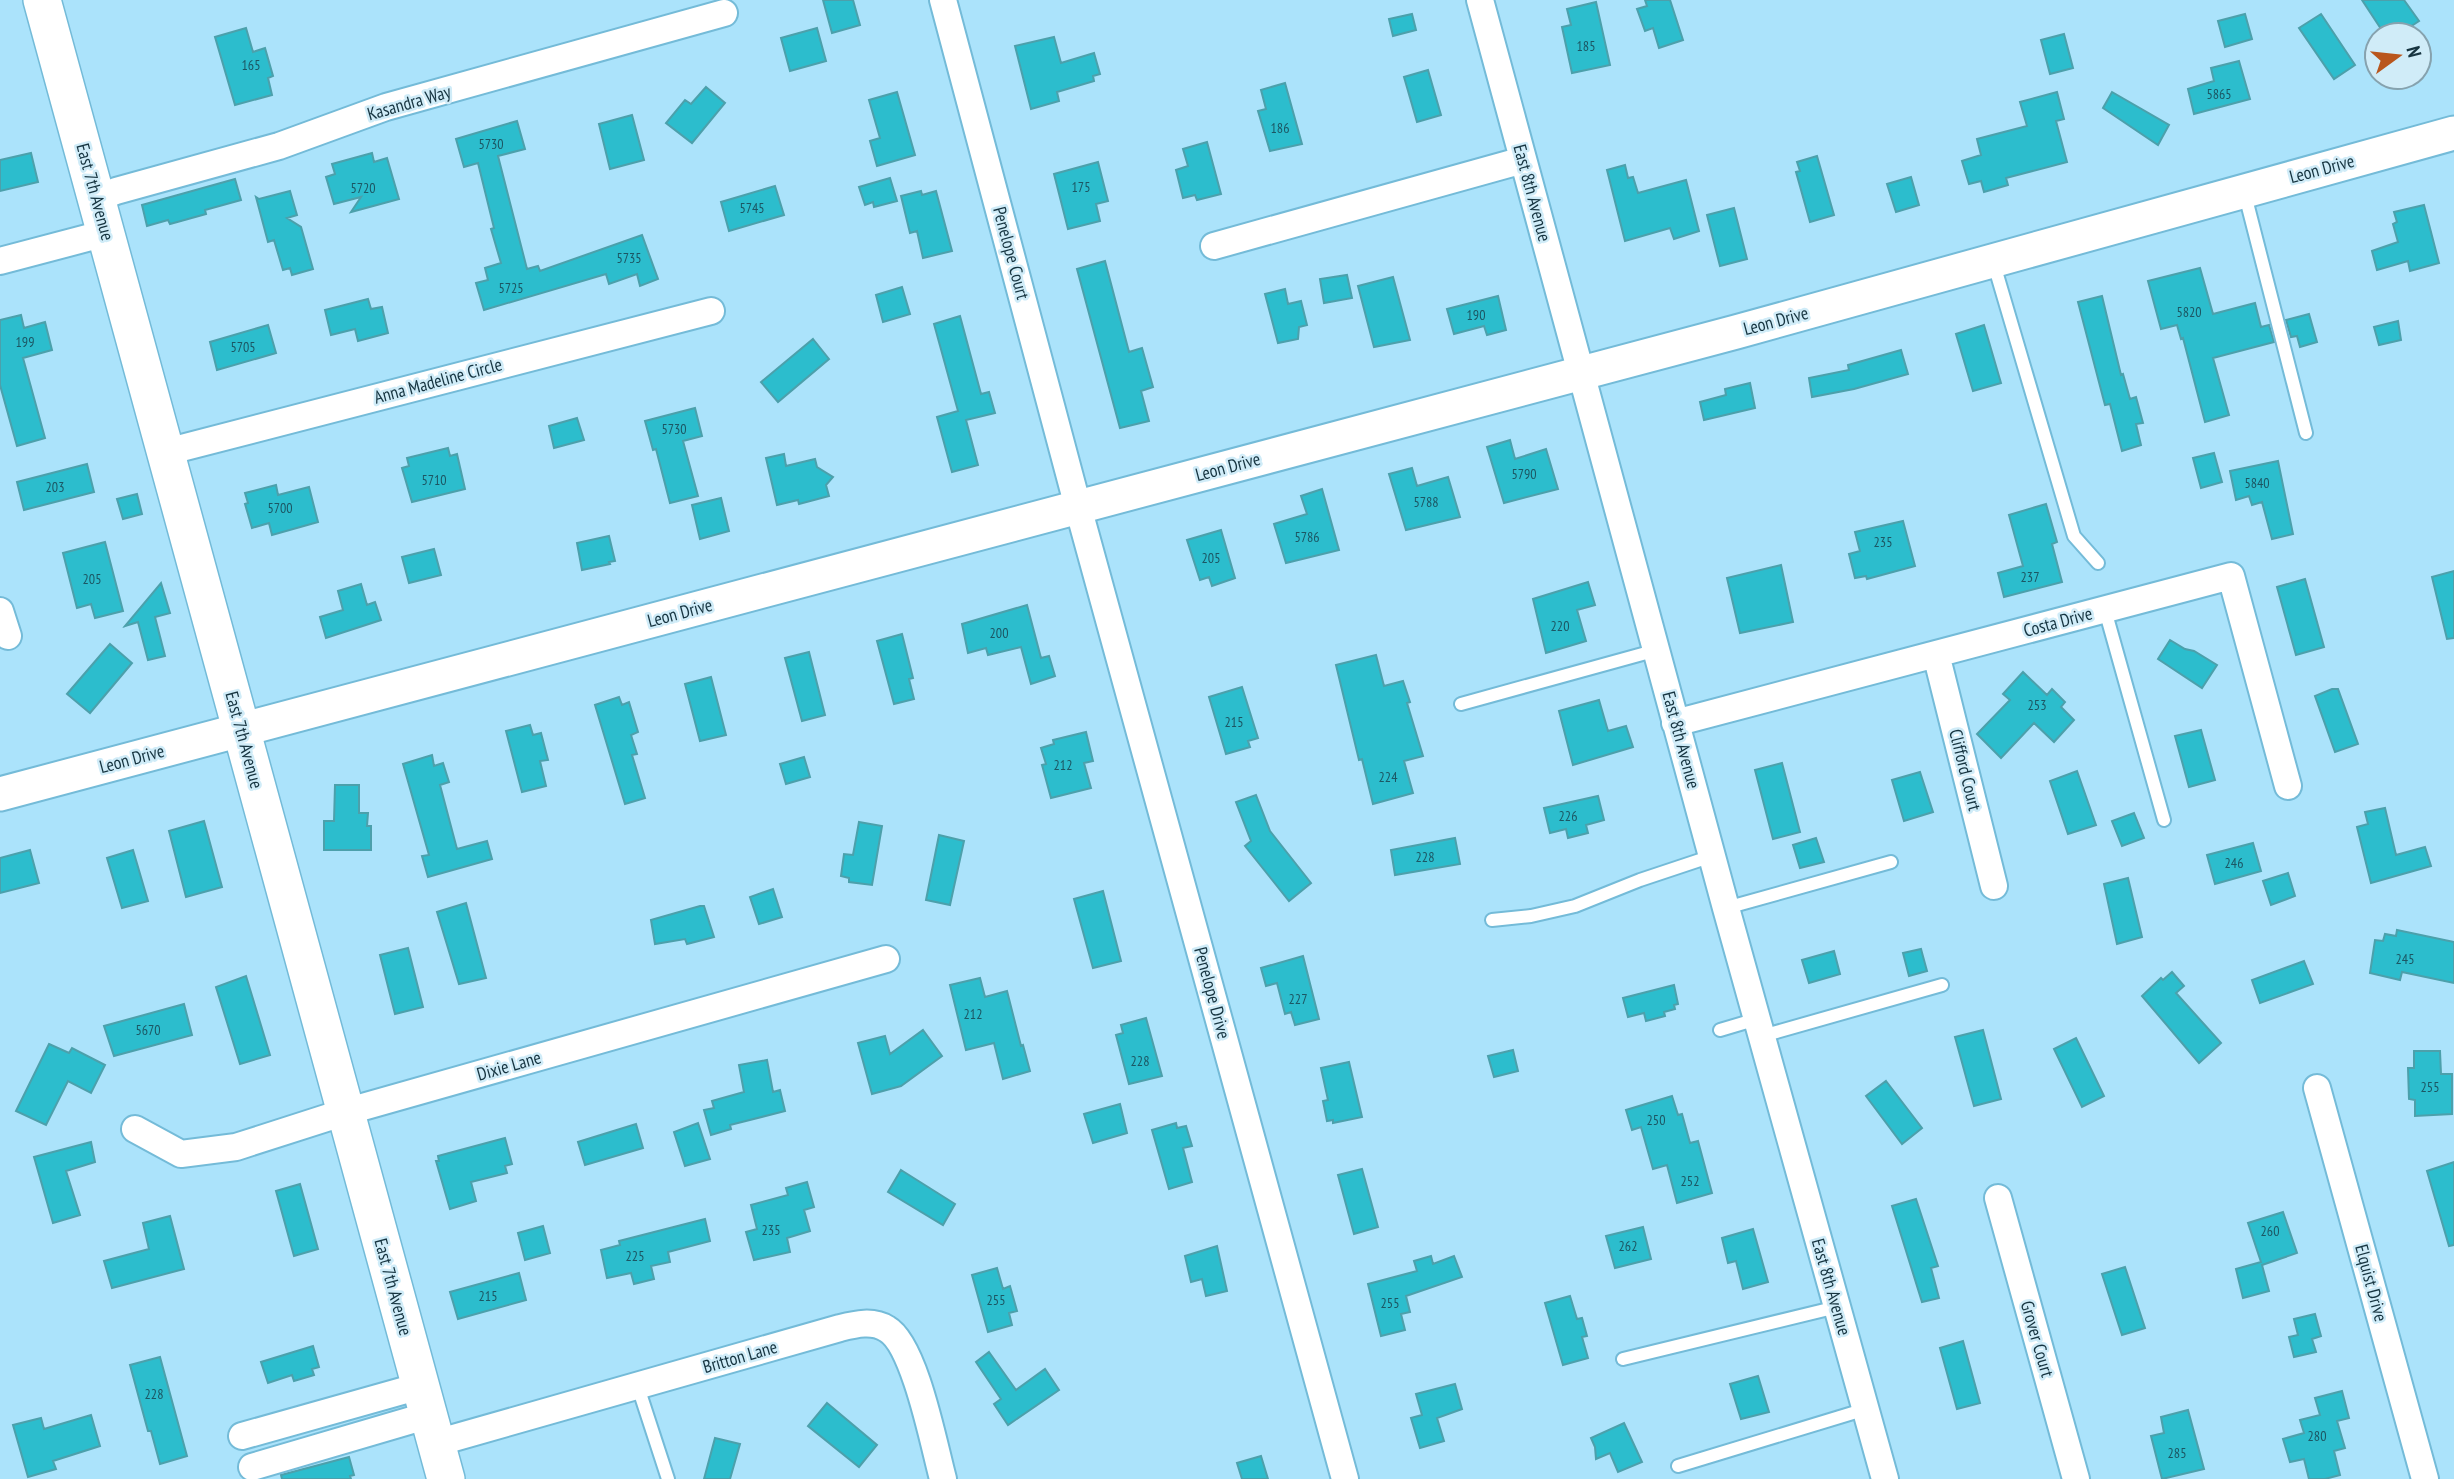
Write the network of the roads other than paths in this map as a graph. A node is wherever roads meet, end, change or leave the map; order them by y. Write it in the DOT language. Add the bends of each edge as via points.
graph roads {
  1 [pos="42,0"];
  2 [pos="943,0"];
  3 [pos="1480,0"];
  4 [pos="724,13"];
  5 [pos="2454,133"];
  6 [pos="1523,160"];
  7 [pos="2244,191"];
  8 [pos="101,216"];
  9 [pos="1214,246"];
  10 [pos="0,261"];
  11 [pos="1993,261"];
  12 [pos="710,311"];
  13 [pos="1581,373"];
  14 [pos="2306,433"];
  15 [pos="166,453"];
  16 [pos="1079,507"];
  17 [pos="2098,563"];
  18 [pos="2105,610"];
  19 [pos="1658,650"];
  20 [pos="1936,654"];
  21 [pos="1461,704"];
  22 [pos="1675,723"];
  23 [pos="241,730"];
  24 [pos="2288,786"];
  25 [pos="0,794"];
  26 [pos="2164,820"];
  27 [pos="1712,856"];
  28 [pos="1891,863"];
  29 [pos="1994,886"];
  30 [pos="1726,908"];
  31 [pos="1492,920"];
  32 [pos="886,959"];
  33 [pos="1942,985"];
  34 [pos="1759,1027"];
  35 [pos="1720,1030"];
  36 [pos="2317,1088"];
  37 [pos="345,1112"];
  38 [pos="135,1129"];
  39 [pos="1998,1198"];
  40 [pos="1837,1307"];
  41 [pos="1623,1359"];
  42 [pos="638,1387"];
  43 [pos="1866,1409"];
  44 [pos="428,1415"];
  45 [pos="242,1436"];
  46 [pos="1678,1466"];
  47 [pos="251,1467"];
  48 [pos="446,1479"];
  49 [pos="668,1479"];
  50 [pos="943,1479"];
  51 [pos="1345,1479"];
  52 [pos="1885,1479"];
  53 [pos="2076,1479"];
  54 [pos="2425,1479"];
  1 -- 8 [label="main road, East 7th Avenue"];
  2 -- 16 [label="street, Penelope Court"];
  3 -- 6 [label="street, East 8th Avenue"];
  4 -- 8 [label="street, Kasandra Way" via="386,107 279,146 116,191"];
  5 -- 7 [label="street, Leon Drive"];
  6 -- 9 [label="street"];
  6 -- 13 [label="street, East 8th Avenue"];
  7 -- 11 [label="street, Leon Drive"];
  7 -- 14 [label="lane"];
  8 -- 10 [label="street, Kasandra Way"];
  8 -- 15 [label="main road, East 7th Avenue"];
  11 -- 13 [label="street, Leon Drive"];
  11 -- 17 [label="lane" via="2074,536"];
  12 -- 15 [label="street, Anna Madeline Circle"];
  13 -- 16 [label="street, Leon Drive"];
  13 -- 19 [label="street, East 8th Avenue"];
  15 -- 23 [label="main road, East 7th Avenue"];
  16 -- 23 [label="street, Leon Drive"];
  16 -- 51 [label="street, Penelope Drive"];
  18 -- 20 [label="street, Costa Drive"];
  18 -- 24 [label="street, Costa Drive" via="2231,576"];
  18 -- 26 [label="lane"];
  19 -- 21 [label="lane"];
  19 -- 22 [label="street, East 8th Avenue"];
  20 -- 22 [label="street, Costa Drive"];
  20 -- 29 [label="street, Clifford Court"];
  22 -- 27 [label="street, East 8th Avenue"];
  23 -- 25 [label="street, Leon Drive"];
  23 -- 37 [label="main road, East 7th Avenue"];
  27 -- 30 [label="street, East 8th Avenue"];
  27 -- 31 [label="lane" via="1575,906"];
  28 -- 30 [label="lane"];
  30 -- 34 [label="street, East 8th Avenue"];
  32 -- 37 [label="street, Dixie Lane"];
  33 -- 34 [label="lane"];
  34 -- 35 [label="lane"];
  34 -- 40 [label="street, East 8th Avenue"];
  36 -- 54 [label="street, Elquist Drive"];
  37 -- 38 [label="street, Dixie Lane" via="236,1147 181,1154"];
  37 -- 44 [label="main road, East 7th Avenue"];
  39 -- 53 [label="street, Grover Court"];
  40 -- 41 [label="lane"];
  40 -- 43 [label="street, East 8th Avenue"];
  42 -- 44 [label="street, Britton Lane"];
  42 -- 49 [label="lane"];
  42 -- 50 [label="street, Britton Lane" via="858,1323 874,1324 889,1329 902,1344"];
  43 -- 46 [label="lane"];
  43 -- 52 [label="street, East 8th Avenue"];
  44 -- 45 [label="street"];
  44 -- 47 [label="street"];
  44 -- 48 [label="main road, East 7th Avenue"];
}
